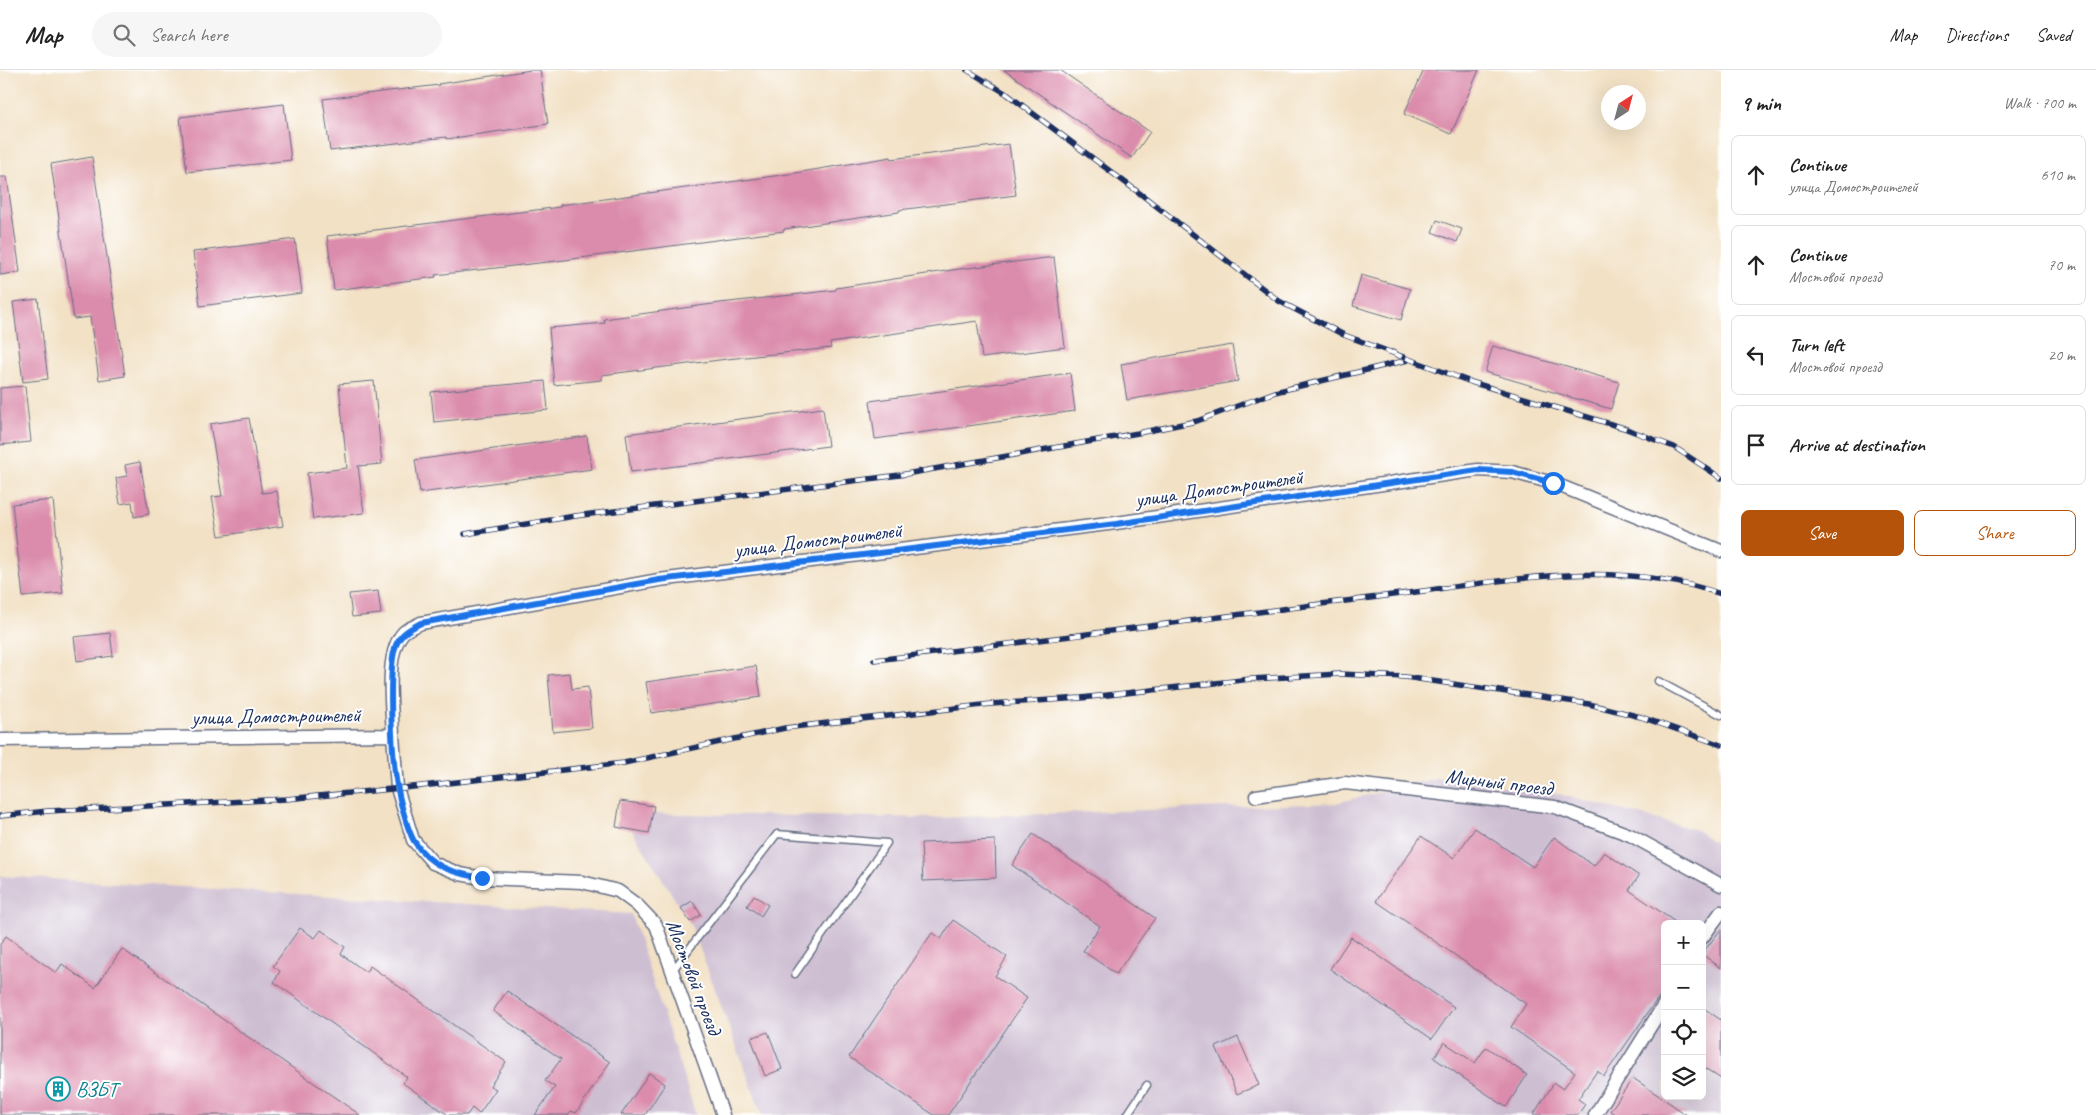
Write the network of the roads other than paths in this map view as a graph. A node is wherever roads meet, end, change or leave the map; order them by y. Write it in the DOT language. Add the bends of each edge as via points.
graph roads {
  1 [pos="1721,551"];
  2 [pos="1658,681"];
  3 [pos="1721,715"];
  4 [pos="393,735"];
  5 [pos="0,740"];
  6 [pos="1256,796"];
  7 [pos="1721,885"];
  8 [pos="1721,912"];
  9 [pos="1706,933"];
  10 [pos="673,970"];
  11 [pos="795,974"];
  12 [pos="1661,1010"];
  13 [pos="1147,1085"];
  14 [pos="723,1115"];
  15 [pos="1127,1115"];
  16 [pos="1595,1115"];
  1 -- 4 [label="street, улица Домостроителей" via="1553,483 1512,472 1478,470 1116,524 659,580 421,623 404,632 396,644 391,663"];
  2 -- 3 [label="lane"];
  4 -- 5 [label="street, улица Домостроителей"];
  4 -- 10 [label="street, Мостовой проезд" via="397,788 413,840 433,863 460,874 482,878 582,882 618,892 637,905 656,925"];
  6 -- 7 [label="street, Мирный проезд" via="1346,783 1554,808 1630,835"];
  8 -- 9 [label="street"];
  10 -- 11 [label="lane" via="777,834 887,842"];
  10 -- 14 [label="street, Мостовой проезд"];
  12 -- 16 [label="street"];
  13 -- 15 [label="lane"];
}
